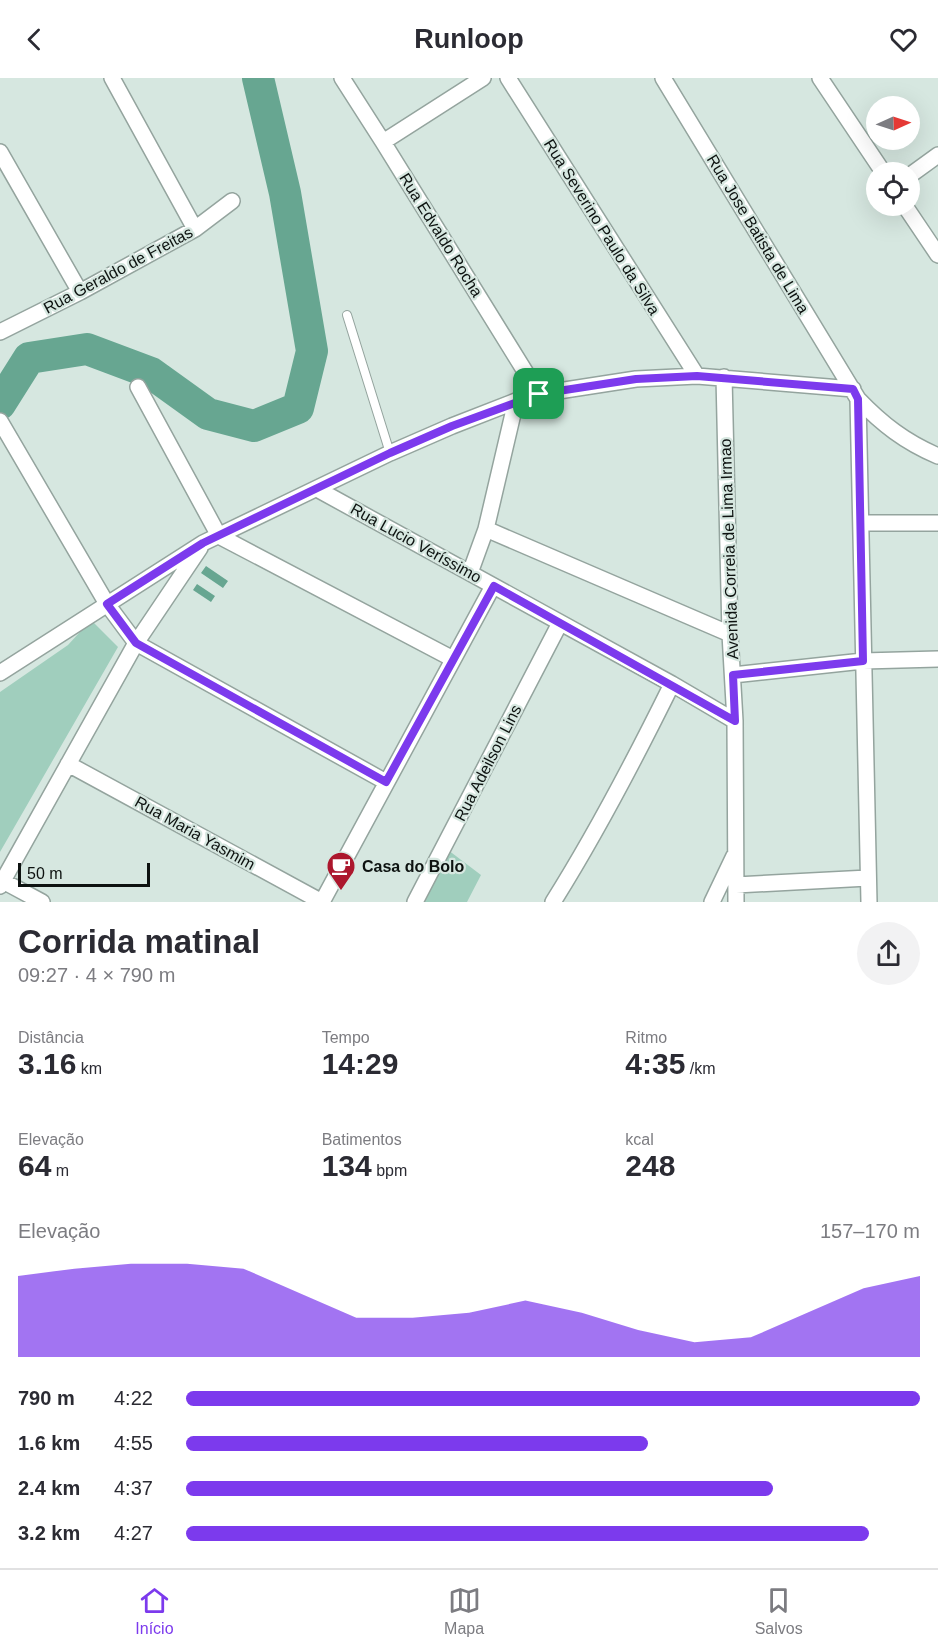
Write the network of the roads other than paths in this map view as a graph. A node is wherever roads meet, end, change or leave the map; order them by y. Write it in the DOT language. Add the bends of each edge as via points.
graph roads {
  1 [pos="111,78"];
  2 [pos="342,78"];
  3 [pos="483,78"];
  4 [pos="508,78"];
  5 [pos="663,78"];
  6 [pos="820,78"];
  7 [pos="383,142"];
  8 [pos="0,152"];
  9 [pos="938,155"];
  10 [pos="876,162"];
  11 [pos="920,168"];
  12 [pos="232,201"];
  13 [pos="912,216"];
  14 [pos="195,229"];
  15 [pos="938,255"];
  16 [pos="80,292"];
  17 [pos="347,315"];
  18 [pos="0,332"];
  19 [pos="697,376"];
  20 [pos="724,377"];
  21 [pos="138,387"];
  22 [pos="539,394"];
  23 [pos="856,394"];
  24 [pos="516,401"];
  25 [pos="2,424"];
  26 [pos="390,453"];
  27 [pos="938,456"];
  28 [pos="317,489"];
  29 [pos="861,523"];
  30 [pos="938,523"];
  31 [pos="486,529"];
  32 [pos="219,536"];
  33 [pos="203,543"];
  34 [pos="470,573"];
  35 [pos="494,586"];
  36 [pos="107,604"];
  37 [pos="560,623"];
  38 [pos="730,634"];
  39 [pos="136,643"];
  40 [pos="453,659"];
  41 [pos="938,659"];
  42 [pos="863,661"];
  43 [pos="0,673"];
  44 [pos="733,675"];
  45 [pos="672,684"];
  46 [pos="735,721"];
  47 [pos="68,764"];
  48 [pos="386,782"];
  49 [pos="735,854"];
  50 [pos="868,878"];
  51 [pos="1,883"];
  52 [pos="736,885"];
  53 [pos="42,902"];
  54 [pos="322,902"];
  55 [pos="415,902"];
  56 [pos="553,902"];
  57 [pos="712,902"];
  58 [pos="736,902"];
  59 [pos="868,902"];
  1 -- 14 [label="street"];
  2 -- 7 [label="street, Rua Edvaldo Rocha"];
  3 -- 7 [label="street"];
  4 -- 19 [label="street, Rua Severino Paulo da Silva"];
  5 -- 23 [label="street, Rua Jose Batista de Lima"];
  6 -- 10 [label="street"];
  7 -- 22 [label="street, Rua Edvaldo Rocha"];
  8 -- 16 [label="street"];
  9 -- 11 [label="street"];
  12 -- 14 [label="street, Rua Geraldo de Freitas"];
  13 -- 15 [label="street"];
  14 -- 16 [label="street, Rua Geraldo de Freitas"];
  16 -- 18 [label="street, Rua Geraldo de Freitas"];
  17 -- 26 [label="lane"];
  19 -- 20 [label="street"];
  19 -- 22 [label="street" via="636,379"];
  20 -- 23 [label="street"];
  20 -- 38 [label="street, Avenida Correia de Lima Irmao"];
  21 -- 32 [label="street"];
  22 -- 24 [label="street"];
  23 -- 27 [label="street, Rua Jose Batista de Lima" via="879,421"];
  23 -- 29 [label="street"];
  24 -- 26 [label="street"];
  24 -- 31 [label="street"];
  25 -- 36 [label="street"];
  26 -- 28 [label="street"];
  28 -- 32 [label="street"];
  28 -- 34 [label="street, Rua Lucio Veríssimo"];
  29 -- 30 [label="street"];
  29 -- 42 [label="street"];
  31 -- 34 [label="street"];
  31 -- 38 [label="street"];
  32 -- 33 [label="street"];
  32 -- 40 [label="street"];
  33 -- 36 [label="street"];
  33 -- 39 [label="street"];
  34 -- 35 [label="street, Rua Lucio Veríssimo"];
  35 -- 37 [label="street, Rua Lucio Veríssimo"];
  35 -- 40 [label="street"];
  36 -- 39 [label="street"];
  36 -- 43 [label="street"];
  37 -- 45 [label="street, Rua Lucio Veríssimo"];
  37 -- 55 [label="street, Rua Adeilson Lins"];
  38 -- 44 [label="street, Avenida Correia de Lima Irmao"];
  39 -- 47 [label="street"];
  39 -- 48 [label="street"];
  40 -- 48 [label="street"];
  41 -- 42 [label="street"];
  42 -- 44 [label="street"];
  42 -- 50 [label="street"];
  44 -- 46 [label="street, Avenida Correia de Lima Irmao"];
  45 -- 46 [label="street, Rua Lucio Veríssimo"];
  45 -- 56 [label="street" via="640,749"];
  46 -- 49 [label="street, Avenida Correia de Lima Irmao"];
  47 -- 51 [label="street"];
  47 -- 54 [label="street, Rua Maria Yasmim"];
  48 -- 54 [label="street"];
  49 -- 52 [label="street, Avenida Correia de Lima Irmao"];
  49 -- 57 [label="street"];
  50 -- 52 [label="street"];
  50 -- 59 [label="street"];
  51 -- 53 [label="street"];
  52 -- 58 [label="street, Avenida Correia de Lima Irmao"];
}
